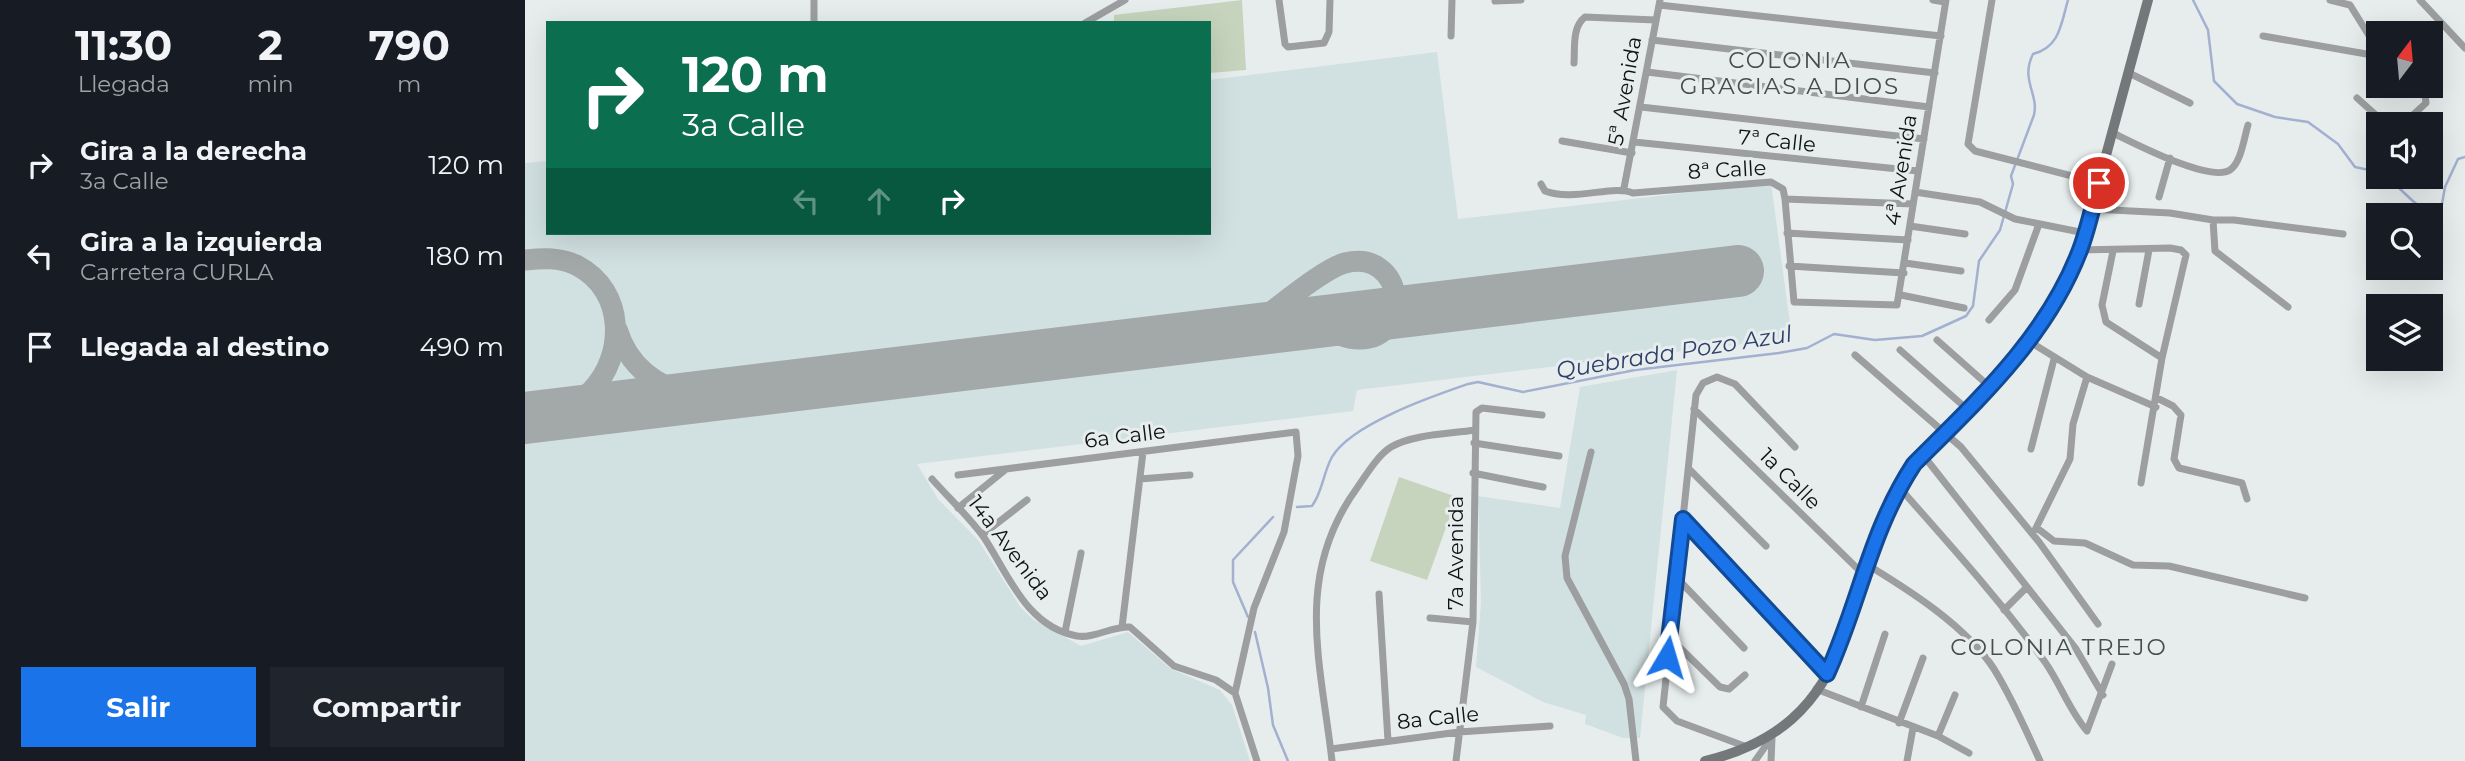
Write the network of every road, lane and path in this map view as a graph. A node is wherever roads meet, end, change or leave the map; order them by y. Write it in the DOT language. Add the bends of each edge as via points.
graph roads {
  1 [pos="814,0"];
  2 [pos="1125,0"];
  3 [pos="1279,0"];
  4 [pos="1330,0"];
  5 [pos="1452,0"];
  6 [pos="1521,0"];
  7 [pos="1933,0"];
  8 [pos="1993,0"];
  9 [pos="2148,0"];
  10 [pos="2330,0"];
  11 [pos="2420,0"];
  12 [pos="1495,1"];
  13 [pos="1946,1"];
  14 [pos="1660,3"];
  15 [pos="1655,20"];
  16 [pos="814,21"];
  17 [pos="1088,21"];
  18 [pos="2366,31"];
  19 [pos="1451,36"];
  20 [pos="1941,36"];
  21 [pos="2263,36"];
  22 [pos="1653,40"];
  23 [pos="2465,48"];
  24 [pos="2366,54"];
  25 [pos="1574,63"];
  26 [pos="1647,72"];
  27 [pos="1935,73"];
  28 [pos="2129,73"];
  29 [pos="2357,98"];
  30 [pos="2425,98"];
  31 [pos="2190,103"];
  32 [pos="1641,107"];
  33 [pos="1929,107"];
  34 [pos="2373,112"];
  35 [pos="2416,112"];
  36 [pos="2248,125"];
  37 [pos="2113,133"];
  38 [pos="1924,139"];
  39 [pos="1562,141"];
  40 [pos="1634,142"];
  41 [pos="1632,153"];
  42 [pos="2171,158"];
  43 [pos="1918,171"];
  44 [pos="2099,183"];
  45 [pos="1541,184"];
  46 [pos="1623,188"];
  47 [pos="1915,192"];
  48 [pos="2159,197"];
  49 [pos="1785,199"];
  50 [pos="1913,204"];
  51 [pos="2092,209"];
  52 [pos="2213,220"];
  53 [pos="2039,224"];
  54 [pos="1910,226"];
  55 [pos="1787,233"];
  56 [pos="2085,233"];
  57 [pos="1965,234"];
  58 [pos="2343,234"];
  59 [pos="1908,240"];
  60 [pos="2080,250"];
  61 [pos="2149,250"];
  62 [pos="2113,251"];
  63 [pos="1905,263"];
  64 [pos="1789,266"];
  65 [pos="1961,271"];
  66 [pos="1904,274"];
  67 [pos="1900,299"];
  68 [pos="2139,304"];
  69 [pos="2288,307"];
  70 [pos="1964,308"];
  71 [pos="1989,320"];
  72 [pos="1937,340"];
  73 [pos="2030,342"];
  74 [pos="1900,350"];
  75 [pos="1854,355"];
  76 [pos="2162,358"];
  77 [pos="2054,359"];
  78 [pos="2087,377"];
  79 [pos="1990,387"];
  80 [pos="2157,398"];
  81 [pos="2156,407"];
  82 [pos="1695,409"];
  83 [pos="1968,410"];
  84 [pos="1542,415"];
  85 [pos="1475,430"];
  86 [pos="1946,432"];
  87 [pos="1475,443"];
  88 [pos="1795,447"];
  89 [pos="2031,449"];
  90 [pos="1143,452"];
  91 [pos="1591,452"];
  92 [pos="1923,455"];
  93 [pos="1559,456"];
  94 [pos="1689,469"];
  95 [pos="1005,470"];
  96 [pos="1473,473"];
  97 [pos="958,475"];
  98 [pos="1190,475"];
  99 [pos="932,479"];
  100 [pos="1140,479"];
  101 [pos="2141,483"];
  102 [pos="1899,487"];
  103 [pos="1543,488"];
  104 [pos="2247,499"];
  105 [pos="1027,500"];
  106 [pos="958,508"];
  107 [pos="1683,519"];
  108 [pos="2034,530"];
  109 [pos="982,536"];
  110 [pos="1766,546"];
  111 [pos="1081,554"];
  112 [pos="1864,569"];
  113 [pos="1677,577"];
  114 [pos="2026,588"];
  115 [pos="1379,594"];
  116 [pos="2305,598"];
  117 [pos="2004,610"];
  118 [pos="1430,618"];
  119 [pos="1473,622"];
  120 [pos="2098,624"];
  121 [pos="1122,626"];
  122 [pos="1065,632"];
  123 [pos="1885,635"];
  124 [pos="1669,637"];
  125 [pos="1744,648"];
  126 [pos="1923,658"];
  127 [pos="2112,664"];
  128 [pos="1827,674"];
  129 [pos="1745,675"];
  130 [pos="1816,689"];
  131 [pos="1235,693"];
  132 [pos="1955,695"];
  133 [pos="2103,695"];
  134 [pos="1861,707"];
  135 [pos="1899,723"];
  136 [pos="1550,726"];
  137 [pos="1913,728"];
  138 [pos="1459,732"];
  139 [pos="1938,736"];
  140 [pos="1772,737"];
  141 [pos="1388,741"];
  142 [pos="1749,748"];
  143 [pos="1331,749"];
  144 [pos="1969,753"];
  145 [pos="1257,761"];
  146 [pos="1332,761"];
  147 [pos="1456,761"];
  148 [pos="1636,761"];
  149 [pos="1705,761"];
  150 [pos="1755,761"];
  151 [pos="1771,761"];
  152 [pos="1907,761"];
  153 [pos="2040,761"];
  1 -- 16 [label="street"];
  2 -- 17 [label="street"];
  3 -- 4 [label="street" via="1289,47 1327,40"];
  5 -- 19 [label="street"];
  6 -- 12 [label="street"];
  7 -- 13 [label="street"];
  8 -- 44 [label="street" via="1968,144 1971,149 2020,164"];
  9 -- 28 [label="main road"];
  10 -- 18 [label="street" via="2350,5"];
  11 -- 23 [label="street"];
  13 -- 20 [label="street, 4ª Avenida"];
  14 -- 15 [label="street, 5ª Avenida"];
  14 -- 20 [label="street"];
  15 -- 22 [label="street, 5ª Avenida"];
  15 -- 25 [label="street" via="1585,17 1576,32"];
  20 -- 27 [label="street, 4ª Avenida"];
  21 -- 24 [label="street"];
  22 -- 26 [label="street, 5ª Avenida"];
  22 -- 27 [label="street"];
  26 -- 32 [label="street, 5ª Avenida"];
  26 -- 33 [label="street"];
  27 -- 33 [label="street, 4ª Avenida"];
  28 -- 31 [label="street"];
  28 -- 37 [label="main road"];
  29 -- 34 [label="street"];
  30 -- 35 [label="street"];
  32 -- 38 [label="street"];
  32 -- 40 [label="street, 5ª Avenida"];
  33 -- 38 [label="street, 4ª Avenida"];
  36 -- 42 [label="street" via="2237,162 2228,172 2211,172"];
  37 -- 42 [label="street"];
  37 -- 44 [label="main road"];
  38 -- 43 [label="street, 4ª Avenida"];
  39 -- 41 [label="street"];
  40 -- 41 [label="street, 5ª Avenida"];
  40 -- 43 [label="street, 7ª Calle"];
  41 -- 46 [label="street, 5ª Avenida"];
  42 -- 48 [label="street"];
  43 -- 47 [label="street, 4ª Avenida"];
  44 -- 51 [label="main road"];
  45 -- 46 [label="street, 8ª Calle" via="1555,195"];
  46 -- 49 [label="street, 8ª Calle" via="1633,193 1771,182 1783,190"];
  47 -- 50 [label="street, 4ª Avenida"];
  47 -- 53 [label="street" via="1980,202"];
  49 -- 50 [label="street, 8ª Calle"];
  49 -- 55 [label="street"];
  50 -- 54 [label="street, 4ª Avenida"];
  51 -- 52 [label="street"];
  51 -- 56 [label="main road"];
  52 -- 58 [label="street"];
  52 -- 69 [label="street" via="2215,251"];
  53 -- 56 [label="street"];
  53 -- 71 [label="street" via="2015,290"];
  54 -- 57 [label="street"];
  54 -- 59 [label="street, 4ª Avenida"];
  55 -- 59 [label="street"];
  55 -- 64 [label="street"];
  56 -- 60 [label="main road"];
  59 -- 63 [label="street, 4ª Avenida"];
  60 -- 62 [label="street"];
  60 -- 73 [label="main road"];
  61 -- 62 [label="street"];
  61 -- 68 [label="street"];
  61 -- 76 [label="street" via="2170,248 2186,254"];
  62 -- 76 [label="street" via="2102,314 2106,322"];
  63 -- 65 [label="street"];
  63 -- 66 [label="street, 4ª Avenida"];
  64 -- 66 [label="street"];
  64 -- 67 [label="street" via="1795,303 1894,306"];
  66 -- 67 [label="street, 4ª Avenida"];
  67 -- 70 [label="street"];
  72 -- 79 [label="street"];
  73 -- 77 [label="street"];
  73 -- 79 [label="main road"];
  74 -- 83 [label="street"];
  75 -- 86 [label="street"];
  76 -- 80 [label="street"];
  77 -- 78 [label="street"];
  77 -- 89 [label="street"];
  78 -- 81 [label="street"];
  78 -- 108 [label="street" via="2073,424 2070,459"];
  79 -- 83 [label="main road"];
  80 -- 81 [label="street"];
  80 -- 104 [label="street" via="2181,415 2174,459 2179,468 2242,483"];
  81 -- 101 [label="street"];
  82 -- 88 [label="street" via="1703,383 1727,378"];
  82 -- 94 [label="street"];
  82 -- 112 [label="street, 1a Calle"];
  83 -- 86 [label="main road"];
  84 -- 85 [label="street" via="1482,408 1476,412"];
  85 -- 87 [label="street, 7a Avenida"];
  85 -- 143 [label="street" via="1389,448 1344,506 1318,576 1314,640"];
  86 -- 92 [label="main road"];
  86 -- 108 [label="street"];
  87 -- 93 [label="street"];
  87 -- 96 [label="street, 7a Avenida"];
  90 -- 95 [label="street, 6a Calle"];
  90 -- 100 [label="street"];
  90 -- 131 [label="street, 6a Calle" via="1296,432 1298,456 1284,532 1254,608"];
  91 -- 148 [label="street" via="1565,556 1567,578 1624,684"];
  92 -- 102 [label="main road"];
  92 -- 114 [label="street"];
  94 -- 107 [label="street"];
  94 -- 110 [label="street"];
  95 -- 97 [label="street, 6a Calle"];
  95 -- 106 [label="street"];
  96 -- 103 [label="street"];
  96 -- 119 [label="street, 7a Avenida"];
  98 -- 100 [label="street"];
  99 -- 106 [label="street, 14a Avenida"];
  100 -- 121 [label="street"];
  102 -- 112 [label="main road"];
  102 -- 117 [label="street"];
  105 -- 109 [label="street"];
  106 -- 109 [label="street, 14a Avenida"];
  107 -- 113 [label="street"];
  107 -- 128 [label="street"];
  108 -- 116 [label="street" via="2054,541 2085,543 2133,565 2169,566"];
  108 -- 120 [label="street"];
  109 -- 122 [label="street, 14a Avenida" via="1028,607"];
  111 -- 122 [label="street"];
  112 -- 128 [label="main road"];
  112 -- 153 [label="street, 1a Calle" via="1938,612 1993,667"];
  113 -- 124 [label="street"];
  113 -- 125 [label="street"];
  114 -- 117 [label="street"];
  114 -- 133 [label="street" via="2076,649"];
  115 -- 141 [label="street"];
  117 -- 133 [label="street" via="2047,665 2071,712 2087,731"];
  118 -- 119 [label="street"];
  119 -- 138 [label="street, 7a Avenida"];
  121 -- 122 [label="street" via="1084,636"];
  121 -- 131 [label="street" via="1137,631 1174,666 1216,680"];
  123 -- 134 [label="street"];
  124 -- 129 [label="street" via="1720,687 1729,689"];
  124 -- 142 [label="street" via="1663,695 1668,715"];
  126 -- 135 [label="street"];
  127 -- 133 [label="street"];
  128 -- 130 [label="main road"];
  130 -- 134 [label="street"];
  130 -- 140 [label="main road" via="1798,714"];
  131 -- 145 [label="street"];
  132 -- 139 [label="street"];
  134 -- 135 [label="street"];
  135 -- 137 [label="street"];
  136 -- 138 [label="street, 8a Calle"];
  137 -- 139 [label="street"];
  137 -- 152 [label="street"];
  138 -- 141 [label="street, 8a Calle"];
  138 -- 147 [label="street, 7a Avenida"];
  139 -- 144 [label="street"];
  140 -- 142 [label="main road"];
  140 -- 150 [label="street"];
  140 -- 151 [label="street"];
  141 -- 143 [label="street, 8a Calle"];
  142 -- 149 [label="main road"];
  143 -- 146 [label="street"];
}
